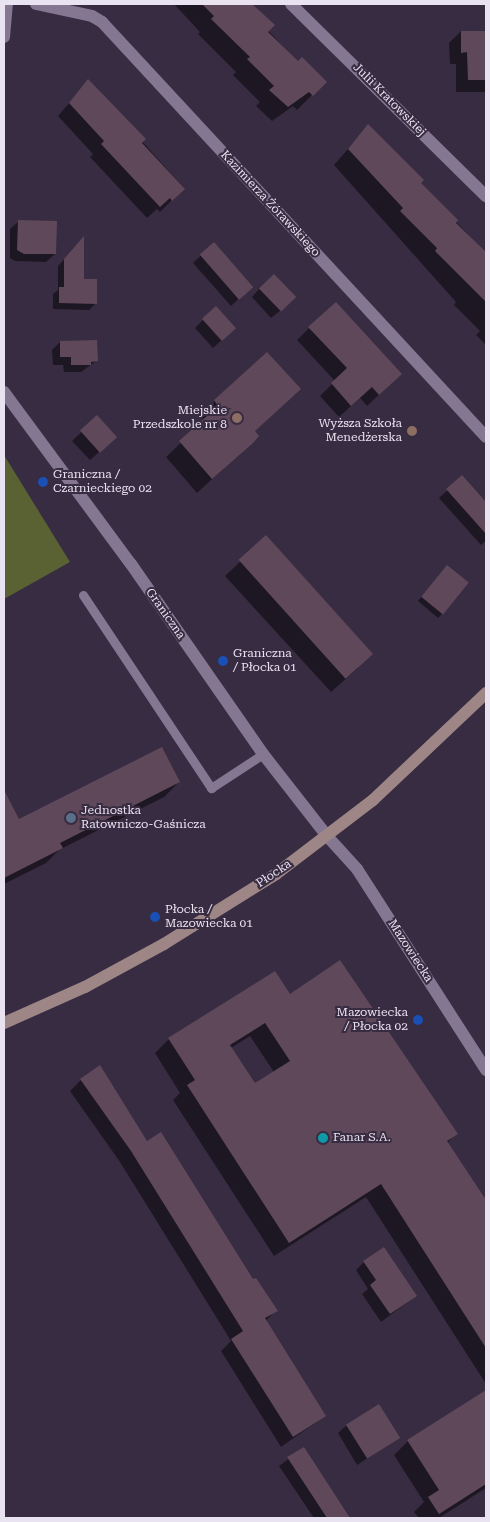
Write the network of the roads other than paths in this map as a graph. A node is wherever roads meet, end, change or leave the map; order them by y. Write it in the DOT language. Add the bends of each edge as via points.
graph roads {
  1 [pos="7,4"];
  2 [pos="36,4"];
  3 [pos="291,4"];
  4 [pos="4,37"];
  5 [pos="486,196"];
  6 [pos="4,392"];
  7 [pos="486,436"];
  8 [pos="83,595"];
  9 [pos="486,693"];
  10 [pos="263,754"];
  11 [pos="327,836"];
  12 [pos="4,1022"];
  13 [pos="486,1070"];
  1 -- 4 [label="street"];
  2 -- 7 [label="street, Kazimierza Żórawskiego" via="92,16 102,22"];
  3 -- 5 [label="street, Julii Kratowskiej"];
  6 -- 10 [label="street, Graniczna" via="131,564"];
  8 -- 10 [label="lane" via="211,788"];
  9 -- 11 [label="main road, Płocka" via="384,791"];
  10 -- 11 [label="street, Graniczna"];
  11 -- 12 [label="main road, Płocka" via="276,874 157,948 85,987"];
  11 -- 13 [label="street, Mazowiecka" via="360,874"];
}
